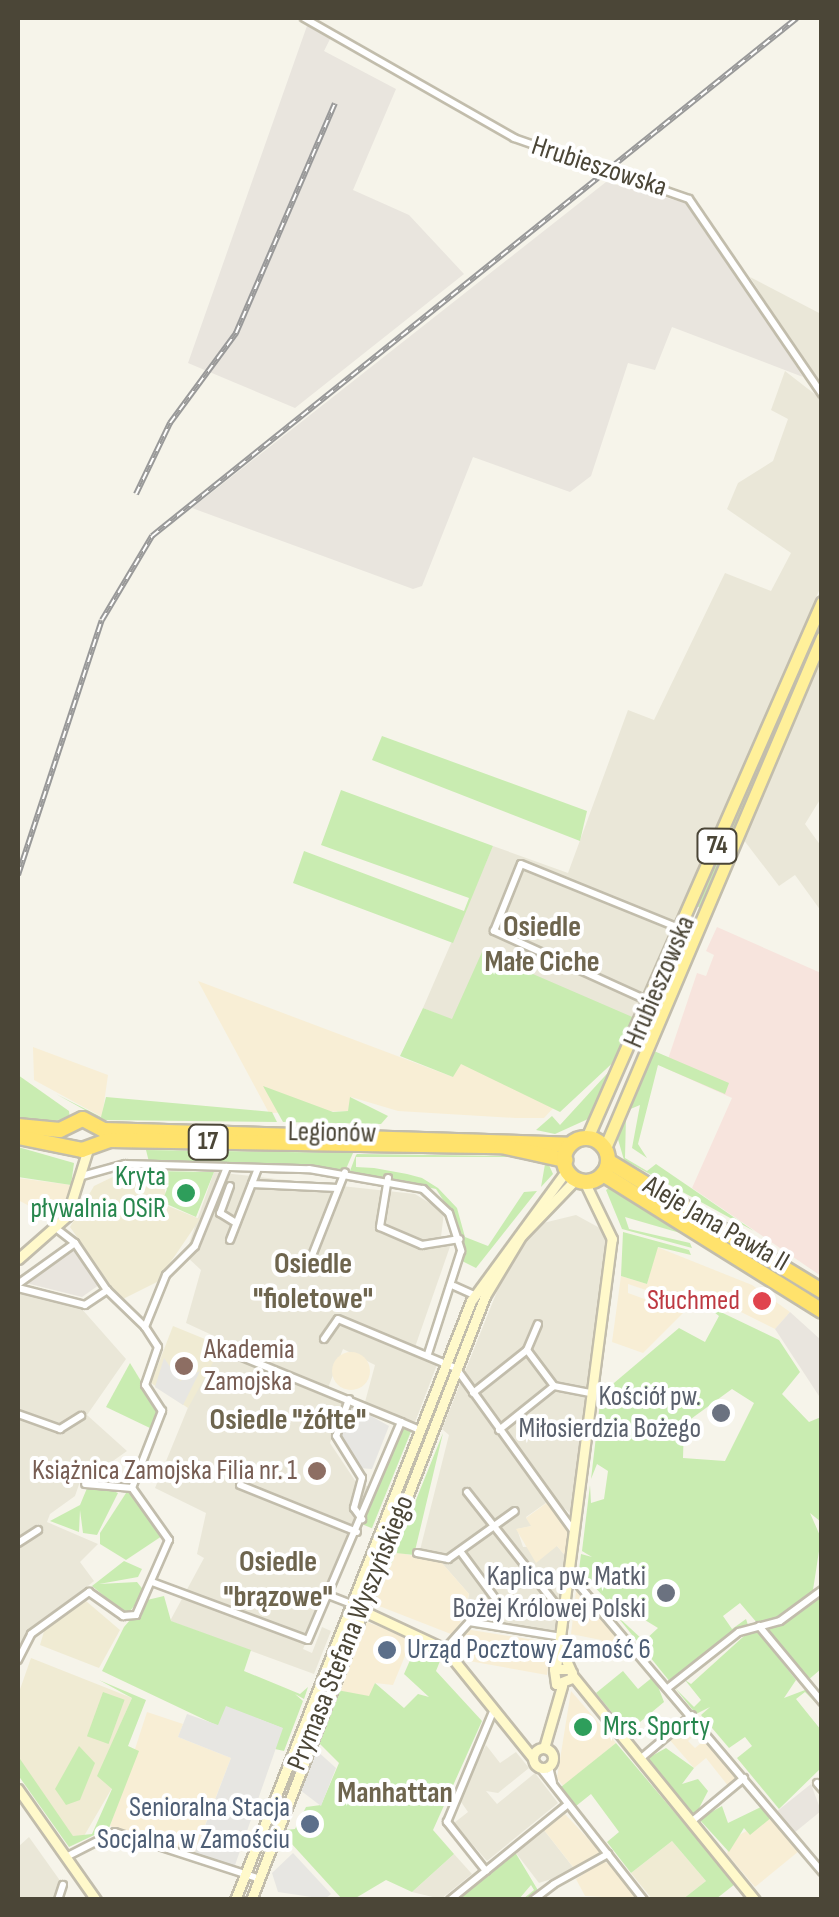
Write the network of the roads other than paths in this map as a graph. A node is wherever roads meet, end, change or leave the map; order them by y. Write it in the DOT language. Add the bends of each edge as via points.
graph roads {
  1 [pos="304,18"];
  2 [pos="822,394"];
  3 [pos="822,602"];
  4 [pos="822,637"];
  5 [pos="787,701"];
  6 [pos="682,930"];
  7 [pos="653,1003"];
  8 [pos="70,1125"];
  9 [pos="18,1126"];
  10 [pos="94,1126"];
  11 [pos="18,1137"];
  12 [pos="588,1138"];
  13 [pos="81,1146"];
  14 [pos="586,1166"];
  15 [pos="227,1167"];
  16 [pos="258,1168"];
  17 [pos="344,1172"];
  18 [pos="82,1176"];
  19 [pos="388,1178"];
  20 [pos="252,1184"];
  21 [pos="230,1186"];
  22 [pos="338,1188"];
  23 [pos="236,1224"];
  24 [pos="57,1228"];
  25 [pos="230,1240"];
  26 [pos="460,1240"];
  27 [pos="76,1243"];
  28 [pos="18,1259"];
  29 [pos="306,1271"];
  30 [pos="18,1286"];
  31 [pos="454,1286"];
  32 [pos="107,1290"];
  33 [pos="822,1291"];
  34 [pos="474,1295"];
  35 [pos="822,1310"];
  36 [pos="538,1324"];
  37 [pos="146,1328"];
  38 [pos="324,1339"];
  39 [pos="221,1348"];
  40 [pos="527,1350"];
  41 [pos="428,1354"];
  42 [pos="451,1365"];
  43 [pos="554,1386"];
  44 [pos="594,1391"];
  45 [pos="472,1393"];
  46 [pos="349,1399"];
  47 [pos="18,1414"];
  48 [pos="81,1416"];
  49 [pos="402,1422"];
  50 [pos="420,1430"];
  51 [pos="499,1430"];
  52 [pos="85,1484"];
  53 [pos="240,1485"];
  54 [pos="132,1488"];
  55 [pos="467,1492"];
  56 [pos="516,1511"];
  57 [pos="362,1519"];
  58 [pos="494,1527"];
  59 [pos="38,1530"];
  60 [pos="357,1532"];
  61 [pos="576,1535"];
  62 [pos="18,1544"];
  63 [pos="460,1552"];
  64 [pos="417,1553"];
  65 [pos="571,1576"];
  66 [pos="152,1582"];
  67 [pos="822,1590"];
  68 [pos="328,1595"];
  69 [pos="494,1596"];
  70 [pos="355,1607"];
  71 [pos="566,1616"];
  72 [pos="759,1626"];
  73 [pos="564,1637"];
  74 [pos="445,1649"];
  75 [pos="562,1651"];
  76 [pos="18,1660"];
  77 [pos="565,1679"];
  78 [pos="669,1688"];
  79 [pos="822,1702"];
  80 [pos="494,1709"];
  81 [pos="692,1715"];
  82 [pos="542,1752"];
  83 [pos="640,1759"];
  84 [pos="545,1768"];
  85 [pos="744,1778"];
  86 [pos="18,1788"];
  87 [pos="568,1804"];
  88 [pos="692,1822"];
  89 [pos="608,1854"];
  90 [pos="66,1858"];
  91 [pos="486,1871"];
  92 [pos="822,1872"];
  93 [pos="244,1875"];
  94 [pos="257,1878"];
  95 [pos="63,1885"];
  96 [pos="58,1900"];
  97 [pos="96,1900"];
  98 [pos="235,1900"];
  99 [pos="251,1900"];
  100 [pos="450,1900"];
  101 [pos="533,1900"];
  102 [pos="644,1900"];
  103 [pos="755,1900"];
  1 -- 2 [label="street, Hrubieszowska" via="522,141 689,199"];
  3 -- 5 [label="main road, Hrubieszowska / 74"];
  4 -- 5 [label="main road, Hrubieszowska / 74"];
  5 -- 6 [label="main road, Hrubieszowska / 74"];
  5 -- 14 [label="main road, Hrubieszowska / 74"];
  6 -- 7 [label="main road, Hrubieszowska / 74"];
  6 -- 7 [label="street" via="521,864 494,930"];
  7 -- 12 [label="main road, Hrubieszowska / 74"];
  8 -- 9 [label="highway, 17"];
  8 -- 10 [label="highway, 17"];
  8 -- 13 [label="highway"];
  10 -- 13 [label="highway"];
  10 -- 14 [label="highway, Legionów / 17"];
  11 -- 13 [label="highway, Legionów / 17"];
  12 -- 14 [label="highway, 17"];
  13 -- 14 [label="highway, Legionów / 17" via="501,1146"];
  13 -- 18 [label="main road"];
  14 -- 33 [label="highway, Aleje Jana Pawła II / 17"];
  14 -- 34 [label="main road, Prymasa Stefana Wyszyńskiego"];
  14 -- 35 [label="highway, Aleje Jana Pawła II / 17"];
  14 -- 42 [label="main road, Prymasa Stefana Wyszyńskiego" via="504,1261"];
  14 -- 44 [label="main road" via="612,1239"];
  15 -- 16 [label="street"];
  15 -- 18 [label="street" via="125,1164"];
  15 -- 37 [label="street" via="195,1246 166,1275"];
  16 -- 17 [label="street"];
  16 -- 20 [label="street"];
  17 -- 19 [label="street"];
  17 -- 22 [label="street"];
  18 -- 24 [label="main road"];
  19 -- 26 [label="street" via="435,1197"];
  19 -- 26 [label="street" via="380,1228 423,1245"];
  20 -- 22 [label="street"];
  20 -- 23 [label="street"];
  21 -- 23 [label="street" via="220,1215"];
  22 -- 29 [label="street"];
  23 -- 25 [label="street"];
  24 -- 27 [label="street"];
  24 -- 28 [label="main road"];
  26 -- 31 [label="street"];
  27 -- 30 [label="street"];
  27 -- 32 [label="street"];
  30 -- 32 [label="street" via="83,1305"];
  31 -- 34 [label="street"];
  31 -- 41 [label="street"];
  32 -- 37 [label="street"];
  34 -- 42 [label="main road, Prymasa Stefana Wyszyńskiego"];
  36 -- 40 [label="street"];
  37 -- 54 [label="street" via="158,1349 145,1385 162,1411"];
  38 -- 41 [label="street" via="338,1319"];
  39 -- 46 [label="street"];
  40 -- 43 [label="street"];
  40 -- 45 [label="street"];
  41 -- 42 [label="street"];
  42 -- 45 [label="street"];
  42 -- 50 [label="main road, Prymasa Stefana Wyszyńskiego"];
  42 -- 70 [label="main road, Prymasa Stefana Wyszyńskiego"];
  43 -- 44 [label="street"];
  43 -- 51 [label="street"];
  44 -- 61 [label="main road"];
  45 -- 51 [label="street"];
  46 -- 49 [label="street"];
  46 -- 57 [label="street" via="336,1436 362,1478 354,1508"];
  47 -- 48 [label="street" via="60,1429"];
  49 -- 50 [label="street"];
  49 -- 57 [label="street"];
  50 -- 70 [label="main road, Prymasa Stefana Wyszyńskiego"];
  51 -- 61 [label="street"];
  52 -- 54 [label="street"];
  53 -- 60 [label="street"];
  54 -- 66 [label="street" via="170,1537"];
  55 -- 58 [label="street"];
  56 -- 58 [label="street"];
  57 -- 60 [label="street"];
  58 -- 63 [label="street"];
  58 -- 71 [label="street"];
  59 -- 62 [label="street"];
  60 -- 68 [label="street"];
  61 -- 65 [label="main road"];
  63 -- 64 [label="street" via="446,1560"];
  63 -- 69 [label="street"];
  65 -- 71 [label="main road"];
  65 -- 78 [label="street"];
  66 -- 68 [label="street" via="305,1641"];
  66 -- 76 [label="street" via="130,1618 100,1592 87,1593 30,1634"];
  67 -- 72 [label="street"];
  68 -- 70 [label="street"];
  70 -- 74 [label="main road"];
  70 -- 93 [label="main road, Prymasa Stefana Wyszyńskiego"];
  70 -- 94 [label="main road, Prymasa Stefana Wyszyńskiego"];
  71 -- 73 [label="main road"];
  72 -- 78 [label="street"];
  72 -- 79 [label="street"];
  73 -- 74 [label="street" via="468,1622"];
  73 -- 75 [label="main road"];
  74 -- 80 [label="main road"];
  75 -- 77 [label="main road"];
  75 -- 77 [label="main road" via="556,1668"];
  77 -- 82 [label="main road"];
  77 -- 83 [label="main road" via="588,1696"];
  78 -- 81 [label="street"];
  80 -- 82 [label="main road" via="513,1734"];
  80 -- 91 [label="street" via="447,1822"];
  81 -- 83 [label="street"];
  81 -- 85 [label="street"];
  82 -- 84 [label="main road"];
  82 -- 84 [label="main road"];
  83 -- 88 [label="main road"];
  84 -- 87 [label="street"];
  85 -- 88 [label="street"];
  85 -- 92 [label="street"];
  86 -- 90 [label="main road"];
  87 -- 89 [label="street"];
  87 -- 91 [label="street"];
  88 -- 103 [label="main road"];
  89 -- 101 [label="street"];
  89 -- 102 [label="street"];
  90 -- 93 [label="street" via="115,1832"];
  90 -- 97 [label="main road"];
  91 -- 100 [label="street"];
  93 -- 94 [label="street"];
  93 -- 98 [label="main road, Prymasa Stefana Wyszyńskiego"];
  94 -- 99 [label="main road, Prymasa Stefana Wyszyńskiego"];
  95 -- 96 [label="street"];
}
